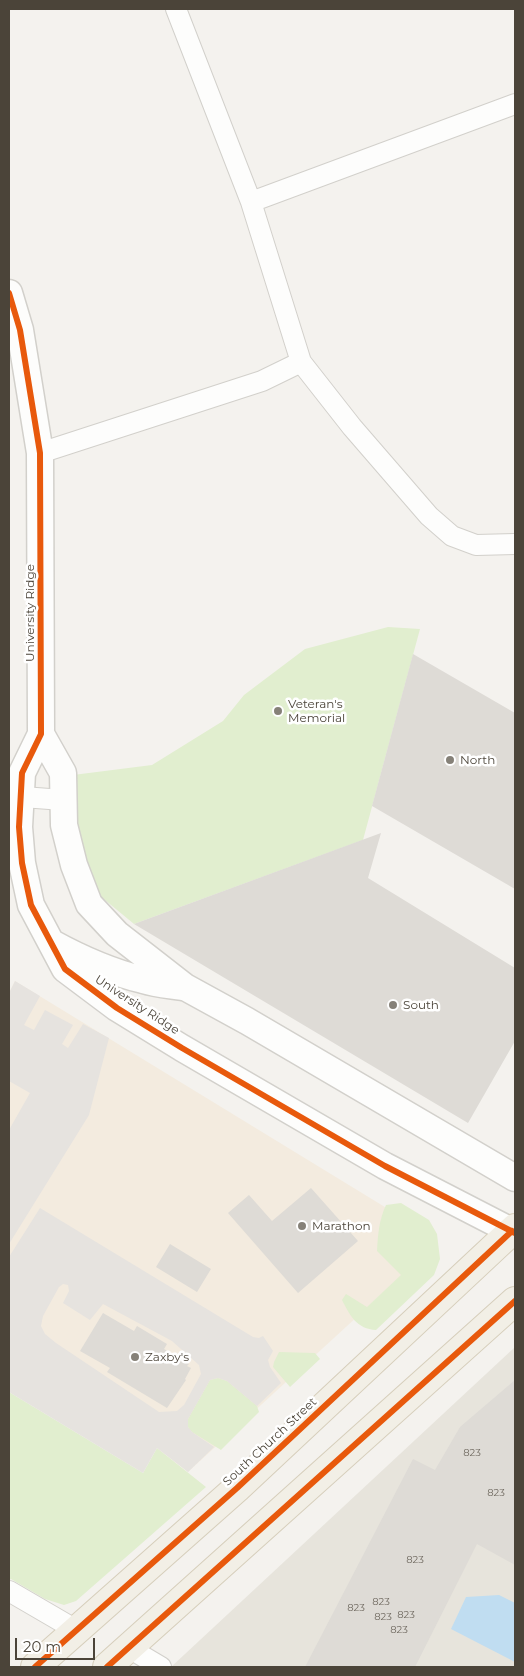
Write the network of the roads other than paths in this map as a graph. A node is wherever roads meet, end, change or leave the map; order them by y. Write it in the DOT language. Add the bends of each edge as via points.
graph roads {
  1 [pos="176,9"];
  2 [pos="515,104"];
  3 [pos="251,202"];
  4 [pos="9,293"];
  5 [pos="301,362"];
  6 [pos="40,452"];
  7 [pos="515,544"];
  8 [pos="41,734"];
  9 [pos="15,797"];
  10 [pos="63,800"];
  11 [pos="49,942"];
  12 [pos="185,988"];
  13 [pos="515,1178"];
  14 [pos="514,1231"];
  15 [pos="515,1301"];
  16 [pos="9,1591"];
  17 [pos="76,1630"];
  18 [pos="128,1648"];
  19 [pos="34,1667"];
  20 [pos="107,1667"];
  21 [pos="161,1667"];
  1 -- 3 [label="street"];
  2 -- 3 [label="street"];
  3 -- 5 [label="street"];
  4 -- 6 [label="street, University Ridge" via="20,330"];
  5 -- 6 [label="street" via="262,381"];
  5 -- 7 [label="street" via="429,516 452,536 476,545"];
  6 -- 8 [label="street, University Ridge"];
  8 -- 9 [label="street, University Ridge" via="22,773"];
  8 -- 10 [label="street, University Ridge" via="63,773"];
  9 -- 10 [label="street"];
  9 -- 11 [label="street, University Ridge" via="22,863 31,905"];
  10 -- 12 [label="street, University Ridge" via="64,825 72,857 89,904 116,934"];
  11 -- 12 [label="street" via="99,966 143,980"];
  11 -- 14 [label="street, University Ridge" via="65,969 117,1008 385,1166"];
  12 -- 13 [label="street, University Ridge" via="255,1025"];
  14 -- 17 [label="main road, South Church Street" via="244,1482"];
  15 -- 18 [label="main road"];
  16 -- 17 [label="street"];
  17 -- 19 [label="main road, South Church Street"];
  18 -- 20 [label="main road"];
  18 -- 21 [label="street"];
}
